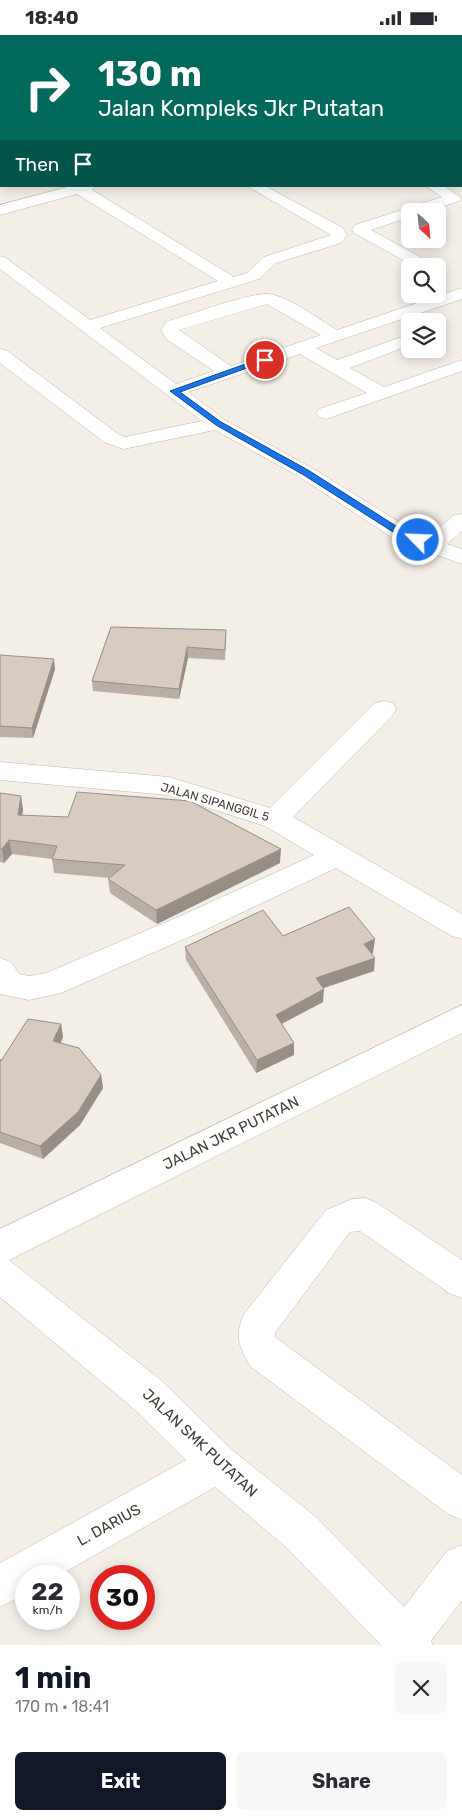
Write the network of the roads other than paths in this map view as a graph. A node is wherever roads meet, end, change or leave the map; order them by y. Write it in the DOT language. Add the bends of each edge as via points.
graph roads {
  1 [pos="84,187"];
  2 [pos="256,187"];
  3 [pos="434,187"];
  4 [pos="442,203"];
  5 [pos="0,210"];
  6 [pos="401,215"];
  7 [pos="379,222"];
  8 [pos="401,224"];
  9 [pos="411,258"];
  10 [pos="0,261"];
  11 [pos="446,278"];
  12 [pos="231,283"];
  13 [pos="462,287"];
  14 [pos="462,293"];
  15 [pos="88,326"];
  16 [pos="335,336"];
  17 [pos="401,342"];
  18 [pos="301,347"];
  19 [pos="0,353"];
  20 [pos="462,365"];
  21 [pos="335,367"];
  22 [pos="228,372"];
  23 [pos="174,391"];
  24 [pos="382,394"];
  25 [pos="326,413"];
  26 [pos="218,423"];
  27 [pos="462,520"];
  28 [pos="432,545"];
  29 [pos="462,557"];
  30 [pos="384,709"];
  31 [pos="0,771"];
  32 [pos="275,819"];
  33 [pos="338,855"];
  34 [pos="462,928"];
  35 [pos="0,970"];
  36 [pos="462,1018"];
  37 [pos="0,1247"];
  38 [pos="0,1274"];
  39 [pos="462,1281"];
  40 [pos="218,1464"];
  41 [pos="462,1501"];
  42 [pos="462,1566"];
  43 [pos="0,1586"];
  44 [pos="408,1642"];
  1 -- 5 [label="street"];
  1 -- 12 [label="street"];
  2 -- 12 [label="street" via="339,235 335,240 270,260 253,276"];
  3 -- 4 [label="street" via="454,198"];
  6 -- 7 [label="street"];
  7 -- 8 [label="street"];
  7 -- 9 [label="street" via="360,230"];
  10 -- 15 [label="street"];
  11 -- 13 [label="street"];
  12 -- 15 [label="street"];
  14 -- 16 [label="street"];
  15 -- 23 [label="street"];
  16 -- 18 [label="street"];
  16 -- 22 [label="street" via="268,299 258,299 172,326 172,335"];
  17 -- 21 [label="street"];
  18 -- 21 [label="street"];
  18 -- 22 [label="street"];
  19 -- 26 [label="street" via="111,438 123,443"];
  20 -- 24 [label="street"];
  21 -- 24 [label="street"];
  22 -- 23 [label="street"];
  23 -- 26 [label="street"];
  24 -- 25 [label="street"];
  26 -- 28 [label="street" via="305,472 404,535"];
  27 -- 28 [label="street"];
  28 -- 29 [label="street"];
  30 -- 32 [label="street"];
  31 -- 32 [label="street, JALAN SIPANGGIL 5" via="169,786"];
  32 -- 33 [label="street, JALAN SIPANGGIL 5"];
  33 -- 34 [label="street, JALAN SIPANGGIL 5"];
  33 -- 35 [label="street" via="194,923 50,984 29,988 10,985"];
  36 -- 37 [label="street, JALAN JKR PUTATAN"];
  38 -- 40 [label="street, JALAN SMK PUTATAN" via="148,1395"];
  39 -- 41 [label="street" via="366,1214 352,1215 338,1221 262,1319 257,1327 256,1340 263,1353"];
  40 -- 43 [label="street, L. DARIUS"];
  40 -- 44 [label="street, JALAN SMK PUTATAN" via="302,1533"];
  42 -- 44 [label="street"];
}
